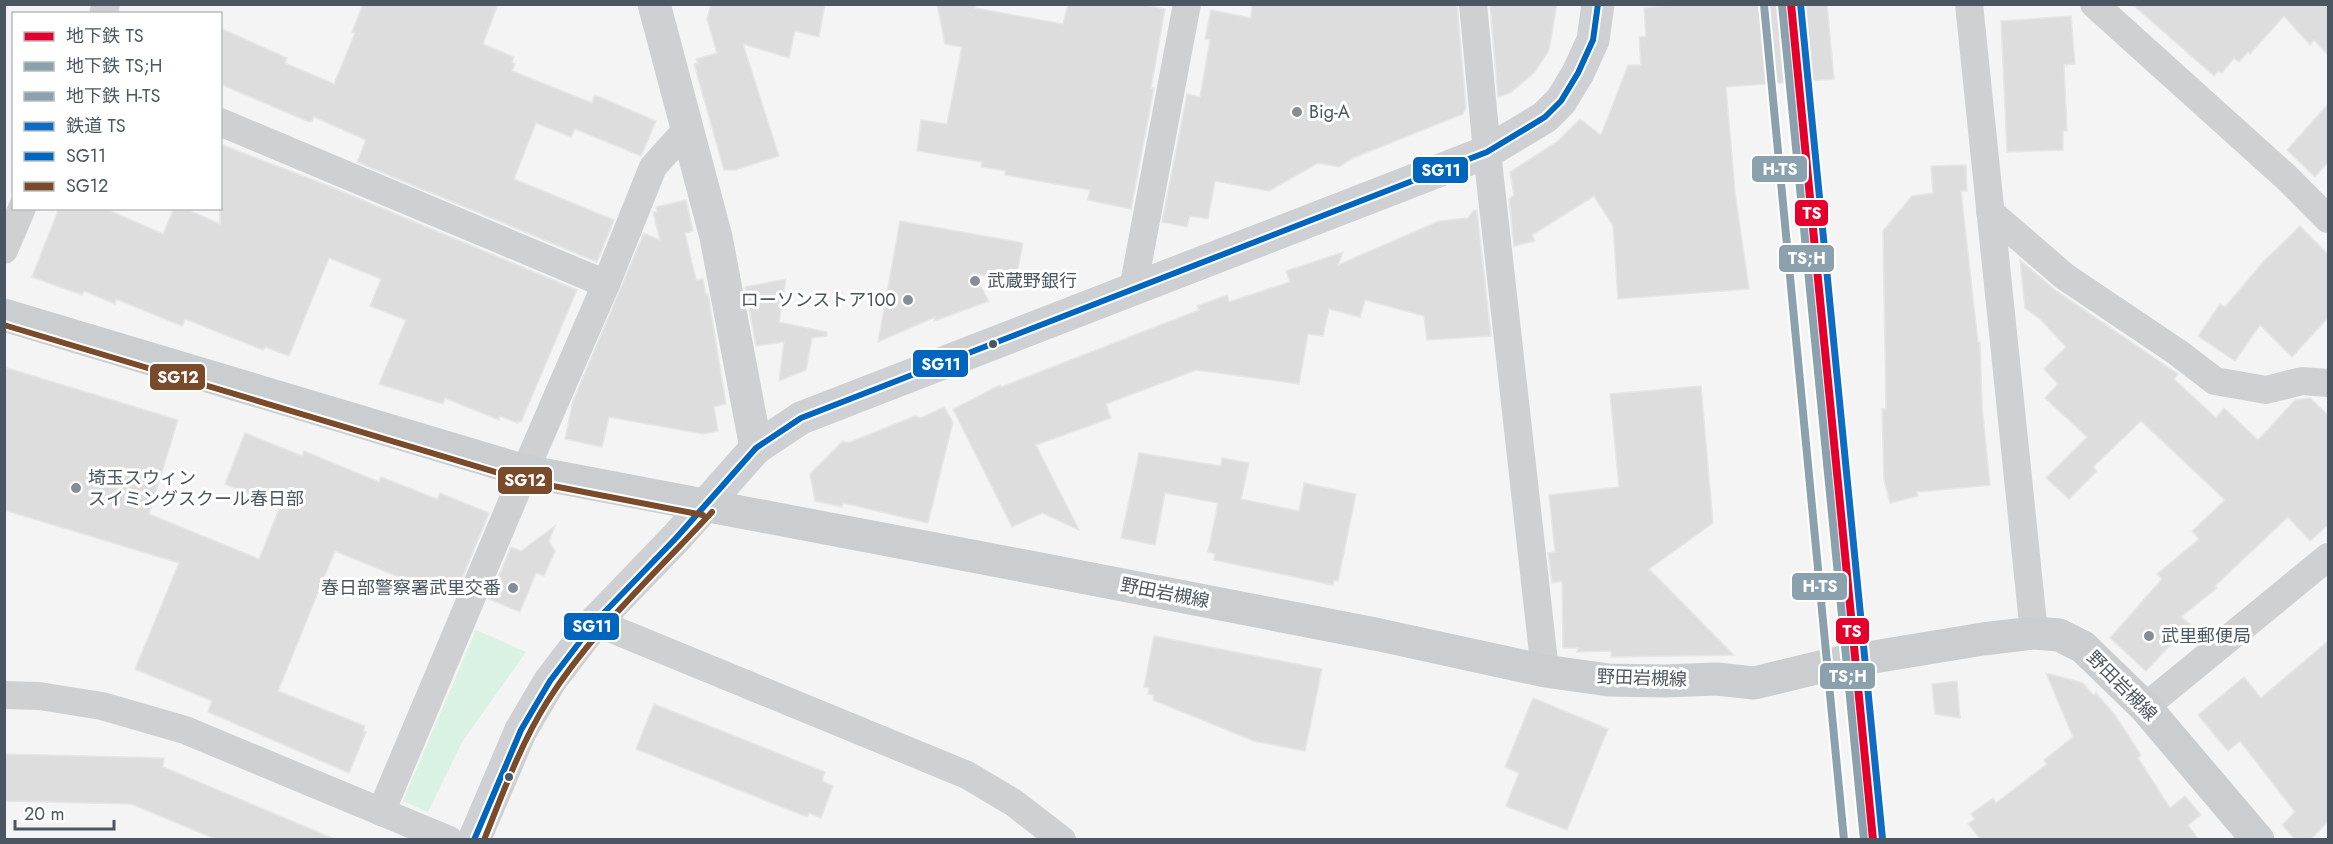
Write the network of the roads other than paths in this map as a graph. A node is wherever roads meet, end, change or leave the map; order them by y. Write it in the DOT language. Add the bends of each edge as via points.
graph roads {
  1 [pos="654,4"];
  2 [pos="1187,4"];
  3 [pos="1473,4"];
  4 [pos="1598,4"];
  5 [pos="1970,4"];
  6 [pos="2094,4"];
  7 [pos="222,123"];
  8 [pos="688,128"];
  9 [pos="1487,152"];
  10 [pos="21,210"];
  11 [pos="1990,213"];
  12 [pos="2328,219"];
  13 [pos="4,250"];
  14 [pos="606,284"];
  15 [pos="1133,289"];
  16 [pos="4,315"];
  17 [pos="2328,383"];
  18 [pos="756,448"];
  19 [pos="525,471"];
  20 [pos="705,506"];
  21 [pos="2328,557"];
  22 [pos="595,622"];
  23 [pos="2034,633"];
  24 [pos="1545,671"];
  25 [pos="4,694"];
  26 [pos="2145,706"];
  27 [pos="381,812"];
  28 [pos="448,840"];
  29 [pos="474,840"];
  30 [pos="1062,840"];
  31 [pos="2258,840"];
  1 -- 8 [label="street"];
  2 -- 15 [label="street"];
  3 -- 9 [label="street"];
  4 -- 9 [label="street" via="1593,40 1561,101 1545,117"];
  5 -- 11 [label="street"];
  6 -- 12 [label="street"];
  7 -- 14 [label="street"];
  8 -- 14 [label="street" via="653,167"];
  8 -- 18 [label="street" via="716,237"];
  9 -- 15 [label="street"];
  9 -- 24 [label="street"];
  10 -- 13 [label="street"];
  11 -- 17 [label="street" via="2064,276 2215,381 2266,390 2302,381"];
  11 -- 23 [label="street"];
  14 -- 19 [label="street"];
  15 -- 18 [label="street" via="801,418"];
  16 -- 19 [label="main road, 野田岩槻線"];
  18 -- 20 [label="street"];
  19 -- 20 [label="main road, 野田岩槻線"];
  19 -- 27 [label="street"];
  20 -- 22 [label="street"];
  20 -- 24 [label="main road, 野田岩槻線" via="1380,635"];
  21 -- 26 [label="street"];
  22 -- 29 [label="street" via="550,681 521,730"];
  22 -- 30 [label="street" via="967,775 1014,803"];
  23 -- 24 [label="main road, 野田岩槻線" via="1837,663 1755,683 1717,679 1609,680"];
  23 -- 26 [label="main road, 野田岩槻線" via="2059,635 2082,647"];
  25 -- 27 [label="street" via="102,706 185,730"];
  26 -- 31 [label="main road, 野田岩槻線"];
  27 -- 28 [label="street"];
}
